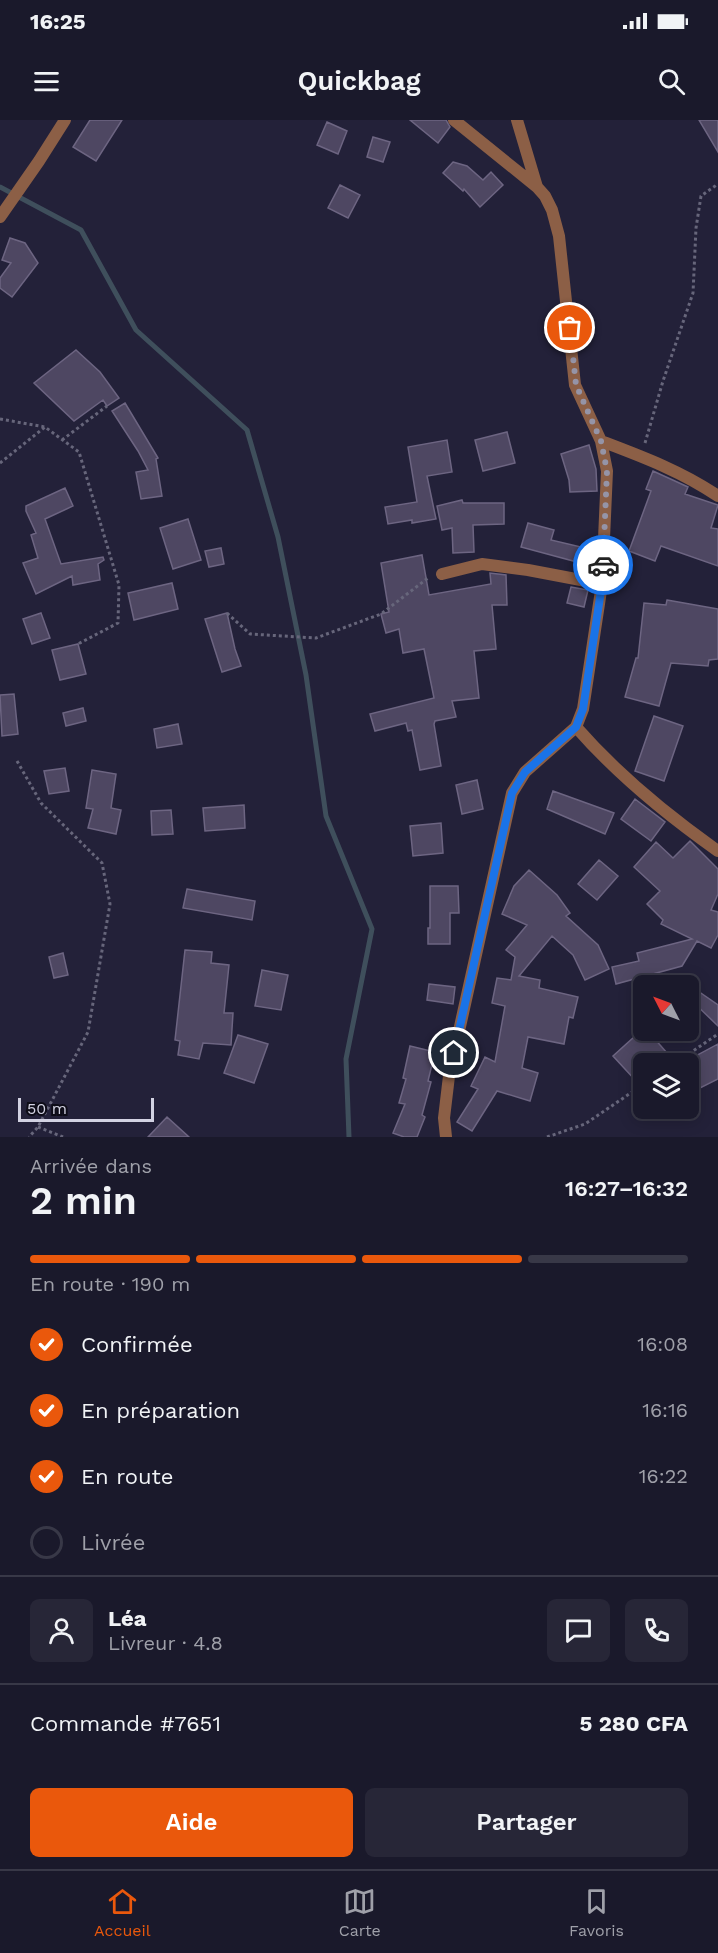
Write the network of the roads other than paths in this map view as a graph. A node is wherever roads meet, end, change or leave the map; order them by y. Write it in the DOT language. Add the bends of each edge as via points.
graph roads {
  1 [pos="65,120"];
  2 [pos="454,120"];
  3 [pos="517,120"];
  4 [pos="537,187"];
  5 [pos="3,212"];
  6 [pos="601,441"];
  7 [pos="718,496"];
  8 [pos="442,574"];
  9 [pos="602,584"];
  10 [pos="576,727"];
  11 [pos="718,851"];
  12 [pos="446,1137"];
  1 -- 5 [label="street"];
  2 -- 4 [label="street"];
  3 -- 4 [label="street"];
  4 -- 6 [label="street" via="552,210 559,236 576,385"];
  6 -- 7 [label="street" via="658,462"];
  6 -- 9 [label="street" via="607,471"];
  8 -- 9 [label="street" via="482,564"];
  9 -- 10 [label="street" via="583,709"];
  10 -- 11 [label="street" via="627,779"];
  10 -- 12 [label="street" via="525,772 512,793 449,1076"];
}
